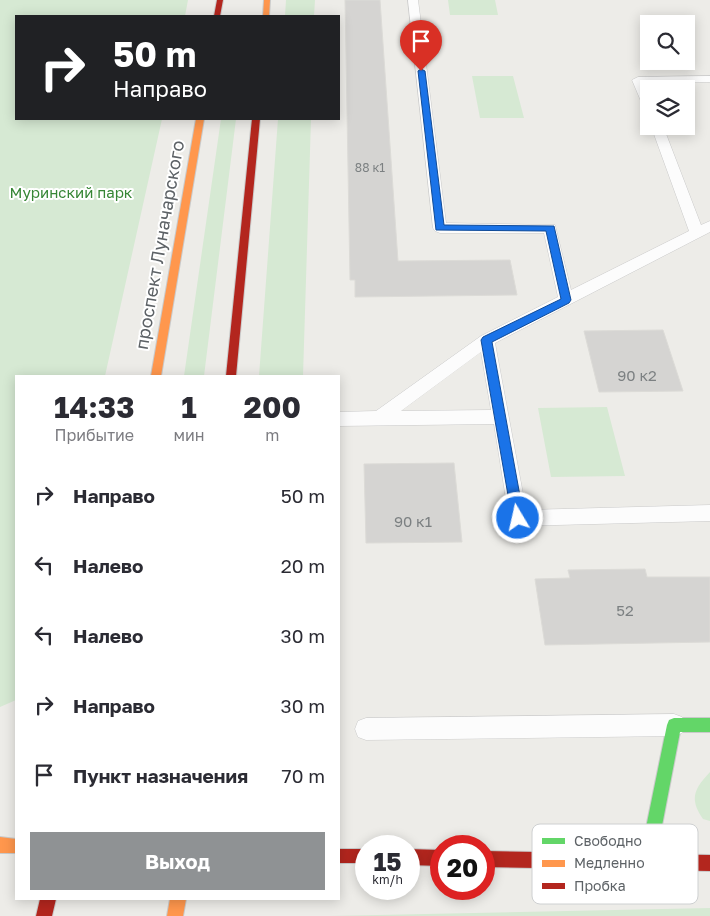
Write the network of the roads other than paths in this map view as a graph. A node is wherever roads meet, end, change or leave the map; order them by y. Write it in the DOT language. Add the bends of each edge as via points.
graph roads {
  1 [pos="220,0"];
  2 [pos="267,0"];
  3 [pos="413,0"];
  4 [pos="217,15"];
  5 [pos="266,15"];
  6 [pos="710,79"];
  7 [pos="640,85"];
  8 [pos="200,120"];
  9 [pos="256,120"];
  10 [pos="661,135"];
  11 [pos="704,229"];
  12 [pos="566,300"];
  13 [pos="486,340"];
  14 [pos="156,375"];
  15 [pos="231,375"];
  16 [pos="501,417"];
  17 [pos="379,418"];
  18 [pos="340,419"];
  19 [pos="710,513"];
  20 [pos="674,725"];
  21 [pos="710,725"];
  22 [pos="366,729"];
  23 [pos="654,824"];
  24 [pos="0,845"];
  25 [pos="15,846"];
  26 [pos="340,856"];
  27 [pos="355,856"];
  28 [pos="495,859"];
  29 [pos="532,860"];
  30 [pos="48,900"];
  31 [pos="178,900"];
  32 [pos="44,916"];
  33 [pos="175,916"];
  1 -- 4 [label="main road"];
  2 -- 5 [label="main road"];
  3 -- 12 [label="lane" via="440,228 550,228"];
  6 -- 7 [label="lane" via="638,80"];
  8 -- 14 [label="main road, проспект Луначарского"];
  9 -- 15 [label="main road"];
  10 -- 11 [label="lane"];
  11 -- 12 [label="lane"];
  12 -- 13 [label="lane"];
  13 -- 16 [label="lane"];
  13 -- 17 [label="lane"];
  16 -- 17 [label="lane"];
  16 -- 19 [label="lane" via="518,518"];
  17 -- 18 [label="lane"];
  20 -- 21 [label="main road"];
  20 -- 22 [label="lane"];
  20 -- 23 [label="main road"];
  24 -- 25 [label="main road"];
  26 -- 27 [label="main road"];
  28 -- 29 [label="main road"];
  30 -- 32 [label="main road"];
  31 -- 33 [label="main road"];
}
